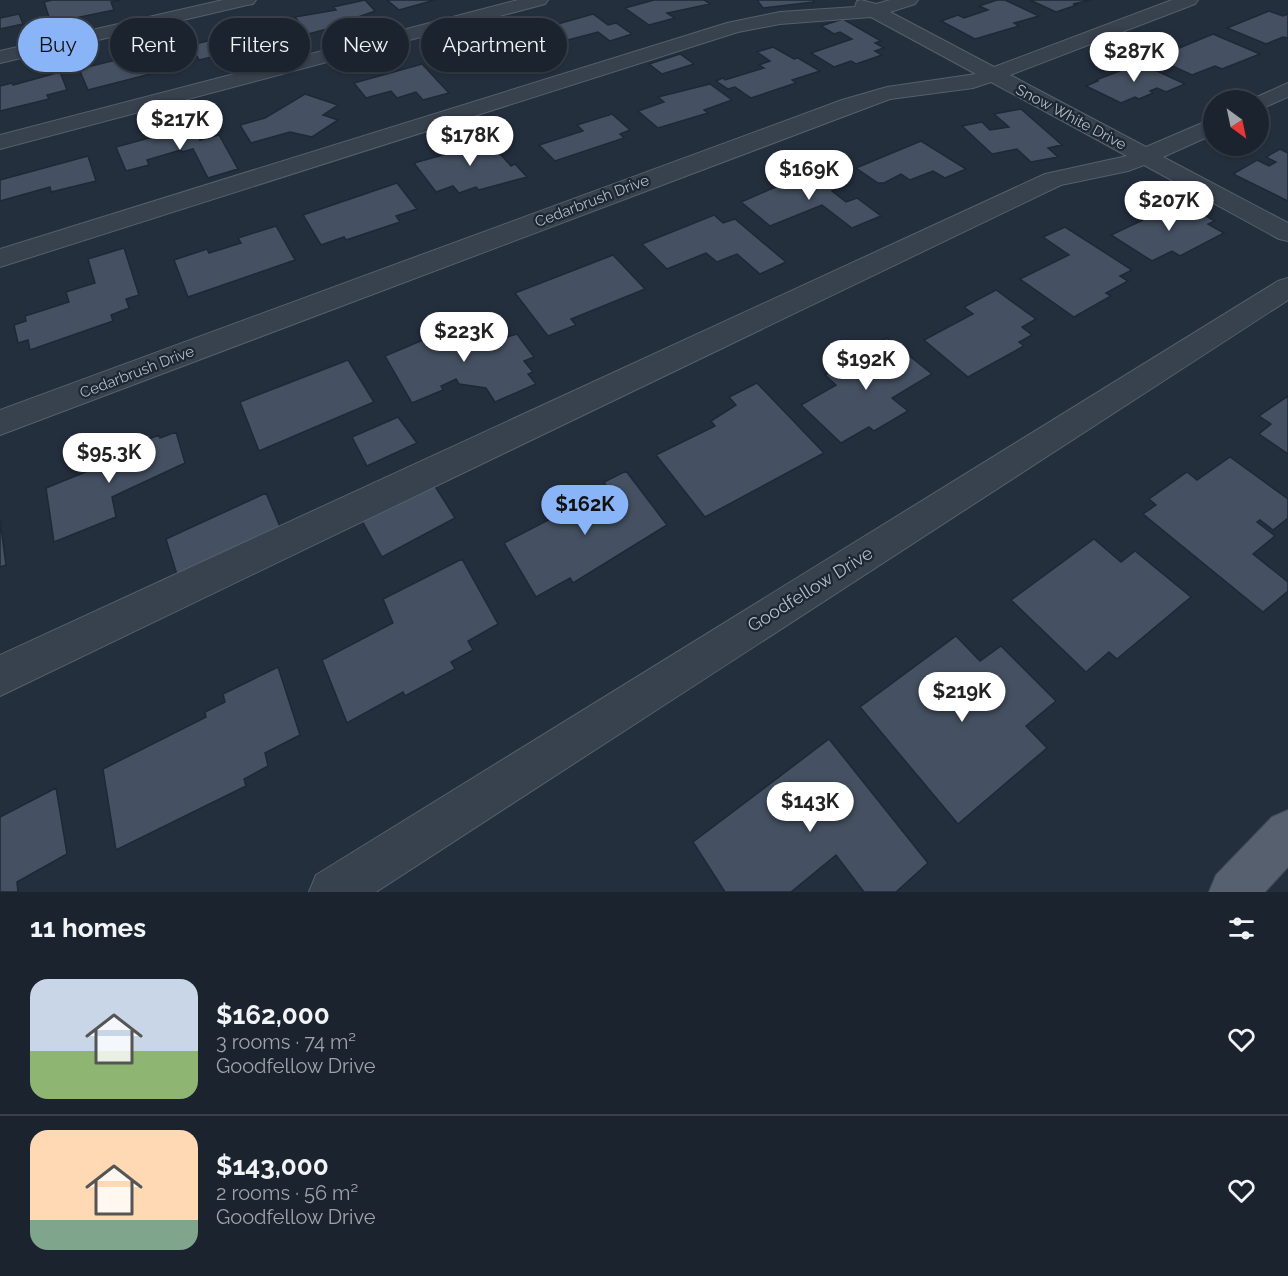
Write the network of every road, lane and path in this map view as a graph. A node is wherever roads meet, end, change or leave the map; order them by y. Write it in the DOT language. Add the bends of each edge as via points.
graph roads {
  1 [pos="247,0"];
  2 [pos="539,0"];
  3 [pos="854,0"];
  4 [pos="909,0"];
  5 [pos="1189,0"];
  6 [pos="874,11"];
  7 [pos="0,57"];
  8 [pos="993,75"];
  9 [pos="1288,89"];
  10 [pos="1269,98"];
  11 [pos="1203,130"];
  12 [pos="0,142"];
  13 [pos="1147,157"];
  14 [pos="1288,233"];
  15 [pos="0,258"];
  16 [pos="1288,287"];
  17 [pos="0,423"];
  18 [pos="0,676"];
  19 [pos="1288,833"];
  20 [pos="333,892"];
  21 [pos="1233,892"];
  1 -- 7 [label="street"];
  2 -- 12 [label="street"];
  3 -- 6 [label="street, Snow White Drive"];
  4 -- 6 [label="street"];
  5 -- 8 [label="street, Cedarbrush Drive"];
  6 -- 8 [label="street, Snow White Drive"];
  6 -- 15 [label="street" via="780,18 734,27"];
  8 -- 13 [label="street, Snow White Drive"];
  8 -- 17 [label="street, Cedarbrush Drive" via="951,86 887,93 850,105"];
  9 -- 10 [label="street"];
  11 -- 13 [label="street"];
  13 -- 14 [label="street, Snow White Drive"];
  13 -- 18 [label="street" via="1054,179"];
  16 -- 20 [label="street, Goodfellow Drive"];
  19 -- 21 [label="main road"];
}
